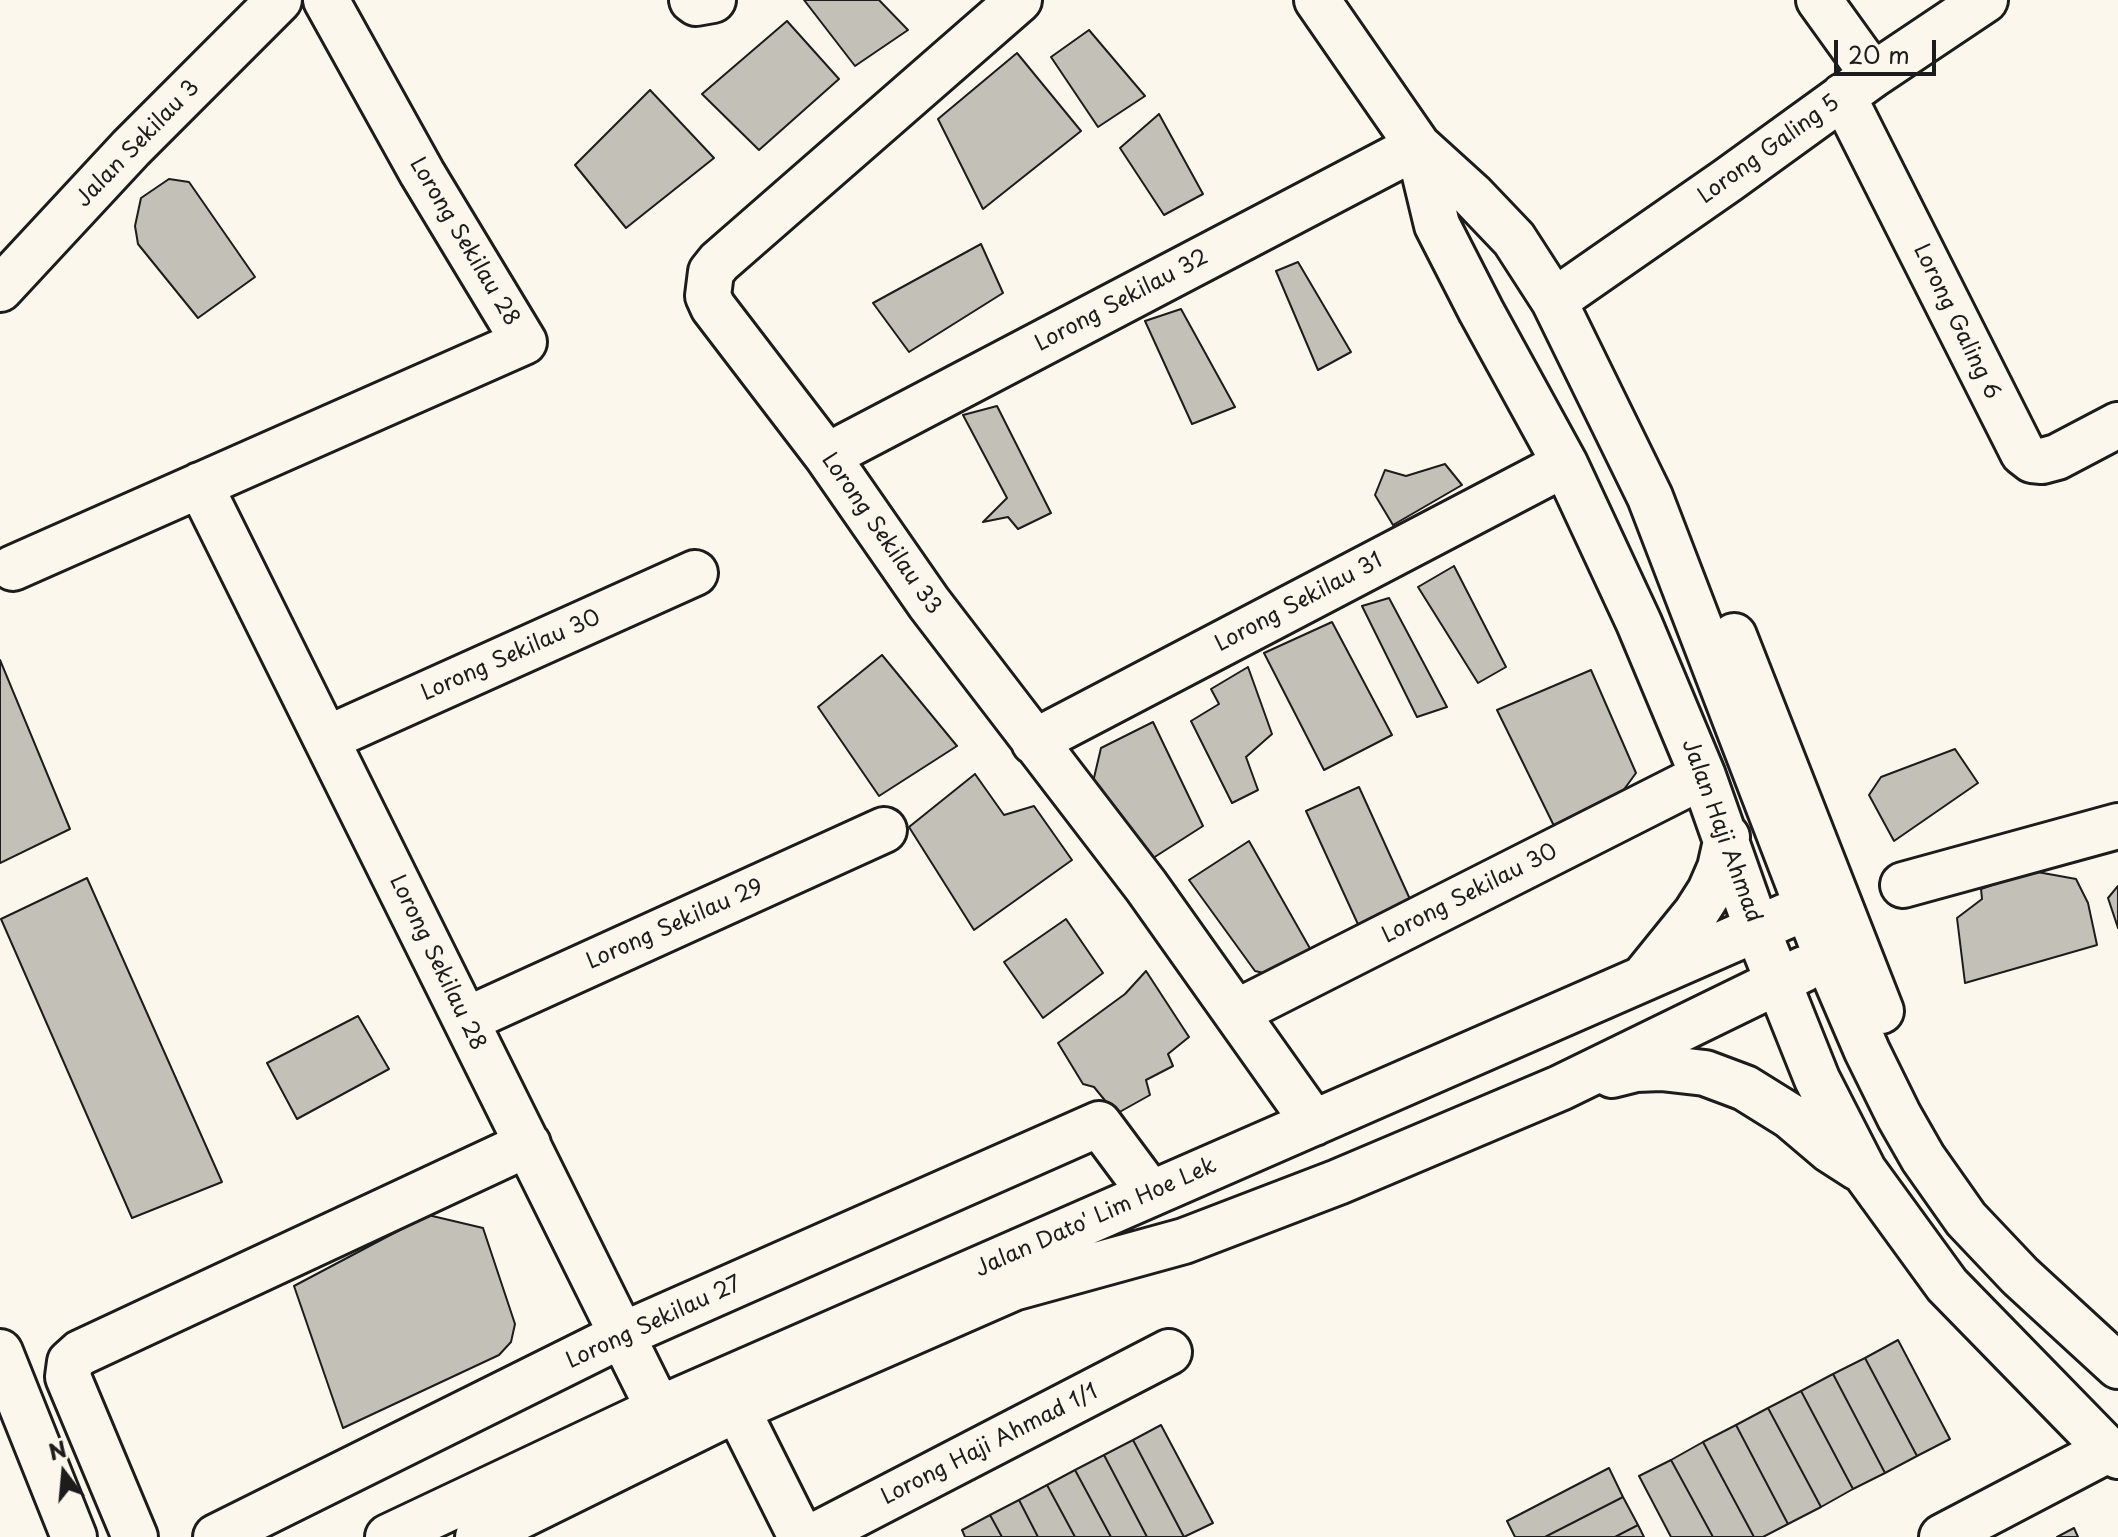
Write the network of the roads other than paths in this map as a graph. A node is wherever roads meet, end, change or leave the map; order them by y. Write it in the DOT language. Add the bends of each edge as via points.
graph roads {
  1 [pos="279,0"];
  2 [pos="326,0"];
  3 [pos="692,0"];
  4 [pos="713,0"];
  5 [pos="1019,0"];
  6 [pos="1317,0"];
  7 [pos="1819,0"];
  8 [pos="1985,0"];
  9 [pos="1858,85"];
  10 [pos="1418,146"];
  11 [pos="0,289"];
  12 [pos="1554,301"];
  13 [pos="2118,425"];
  14 [pos="827,456"];
  15 [pos="1565,464"];
  16 [pos="200,485"];
  17 [pos="1650,497"];
  18 [pos="13,568"];
  19 [pos="695,573"];
  20 [pos="326,739"];
  21 [pos="1034,742"];
  22 [pos="1703,776"];
  23 [pos="2118,826"];
  24 [pos="884,830"];
  25 [pos="1727,837"];
  26 [pos="1903,885"];
  27 [pos="1807,907"];
  28 [pos="1757,929"];
  29 [pos="1827,958"];
  30 [pos="1642,981"];
  31 [pos="1778,982"];
  32 [pos="1237,1012"];
  33 [pos="466,1020"];
  34 [pos="1560,1088"];
  35 [pos="1314,1123"];
  36 [pos="528,1144"];
  37 [pos="1864,1171"];
  38 [pos="1151,1194"];
  39 [pos="1966,1219"];
  40 [pos="622,1335"];
  41 [pos="0,1352"];
  42 [pos="1169,1352"];
  43 [pos="2118,1366"];
  44 [pos="737,1409"];
  45 [pos="666,1425"];
  46 [pos="2113,1453"];
  47 [pos="74,1537"];
  48 [pos="135,1537"];
  49 [pos="216,1537"];
  50 [pos="388,1537"];
  51 [pos="478,1537"];
  52 [pos="801,1537"];
  53 [pos="812,1537"];
  54 [pos="1942,1537"];
  1 -- 11 [label="street, Jalan Sekilau 3"];
  2 -- 16 [label="street, Lorong Sekilau 28" via="524,342"];
  3 -- 4 [label="street"];
  5 -- 14 [label="street, Lorong Sekilau 33" via="711,272 708,296 713,307"];
  6 -- 10 [label="street, Jalan Haji Ahmad"];
  7 -- 9 [label="street"];
  8 -- 9 [label="street, Lorong Galing 5"];
  9 -- 12 [label="street, Lorong Galing 5"];
  9 -- 13 [label="street, Lorong Galing 6" via="2023,453 2032,460 2057,457"];
  10 -- 12 [label="street, Jalan Haji Ahmad" via="1514,239"];
  10 -- 14 [label="street, Lorong Sekilau 32"];
  10 -- 15 [label="street, Jalan Haji Ahmad" via="1437,225"];
  12 -- 17 [label="street, Jalan Haji Ahmad"];
  14 -- 21 [label="street, Lorong Sekilau 33"];
  15 -- 21 [label="street, Lorong Sekilau 31"];
  15 -- 22 [label="street, Jalan Haji Ahmad"];
  16 -- 18 [label="street, Lorong Sekilau 28"];
  16 -- 20 [label="street, Lorong Sekilau 28"];
  17 -- 27 [label="street, Jalan Haji Ahmad"];
  17 -- 39 [label="street, Jalan Haji Ahmad" via="1737,641 1893,1042 1959,1186"];
  19 -- 20 [label="street, Lorong Sekilau 30"];
  20 -- 33 [label="street, Lorong Sekilau 28"];
  21 -- 32 [label="street, Lorong Sekilau 33"];
  22 -- 25 [label="street, Jalan Haji Ahmad"];
  22 -- 32 [label="street, Lorong Sekilau 30"];
  23 -- 26 [label="street"];
  24 -- 33 [label="street, Lorong Sekilau 29"];
  25 -- 28 [label="street, Jalan Haji Ahmad"];
  25 -- 30 [label="street" via="1710,891"];
  27 -- 28 [label="street, Jalan Dato' Lim Hoe Lek"];
  27 -- 29 [label="street, Jalan Haji Ahmad"];
  28 -- 30 [label="street, Jalan Dato' Lim Hoe Lek"];
  28 -- 31 [label="street, Jalan Haji Ahmad"];
  29 -- 31 [label="street, Jalan Dato' Lim Hoe Lek"];
  29 -- 39 [label="street, Jalan Haji Ahmad" via="1899,1116"];
  30 -- 35 [label="street, Jalan Dato' Lim Hoe Lek"];
  31 -- 34 [label="street, Jalan Dato' Lim Hoe Lek"];
  31 -- 37 [label="street, Jalan Haji Ahmad" via="1817,1079"];
  32 -- 35 [label="street, Lorong Sekilau 33"];
  33 -- 36 [label="street, Lorong Sekilau 28"];
  34 -- 37 [label="street" via="1636,1069 1705,1073 1756,1095"];
  34 -- 44 [label="street, Jalan Dato' Lim Hoe Lek" via="1184,1241 1013,1288"];
  35 -- 38 [label="street, Jalan Dato' Lim Hoe Lek"];
  36 -- 40 [label="street, Lorong Sekilau 28"];
  36 -- 48 [label="street" via="70,1362 68,1377"];
  37 -- 46 [label="street, Jalan Haji Ahmad" via="1947,1285"];
  38 -- 40 [label="street, Lorong Sekilau 27" via="1099,1124"];
  38 -- 45 [label="street, Jalan Dato' Lim Hoe Lek"];
  39 -- 43 [label="street, Jalan Haji Ahmad"];
  40 -- 45 [label="street, Lorong Sekilau 28"];
  40 -- 49 [label="street, Lorong Sekilau 27"];
  41 -- 47 [label="street"];
  42 -- 53 [label="street, Lorong Haji Ahmad 1/1"];
  44 -- 45 [label="street, Jalan Dato' Lim Hoe Lek"];
  44 -- 52 [label="street"];
  45 -- 50 [label="street, Jalan Dato' Lim Hoe Lek"];
  45 -- 51 [label="street, Jalan Dato' Lim Hoe Lek"];
  46 -- 54 [label="street"];
}
